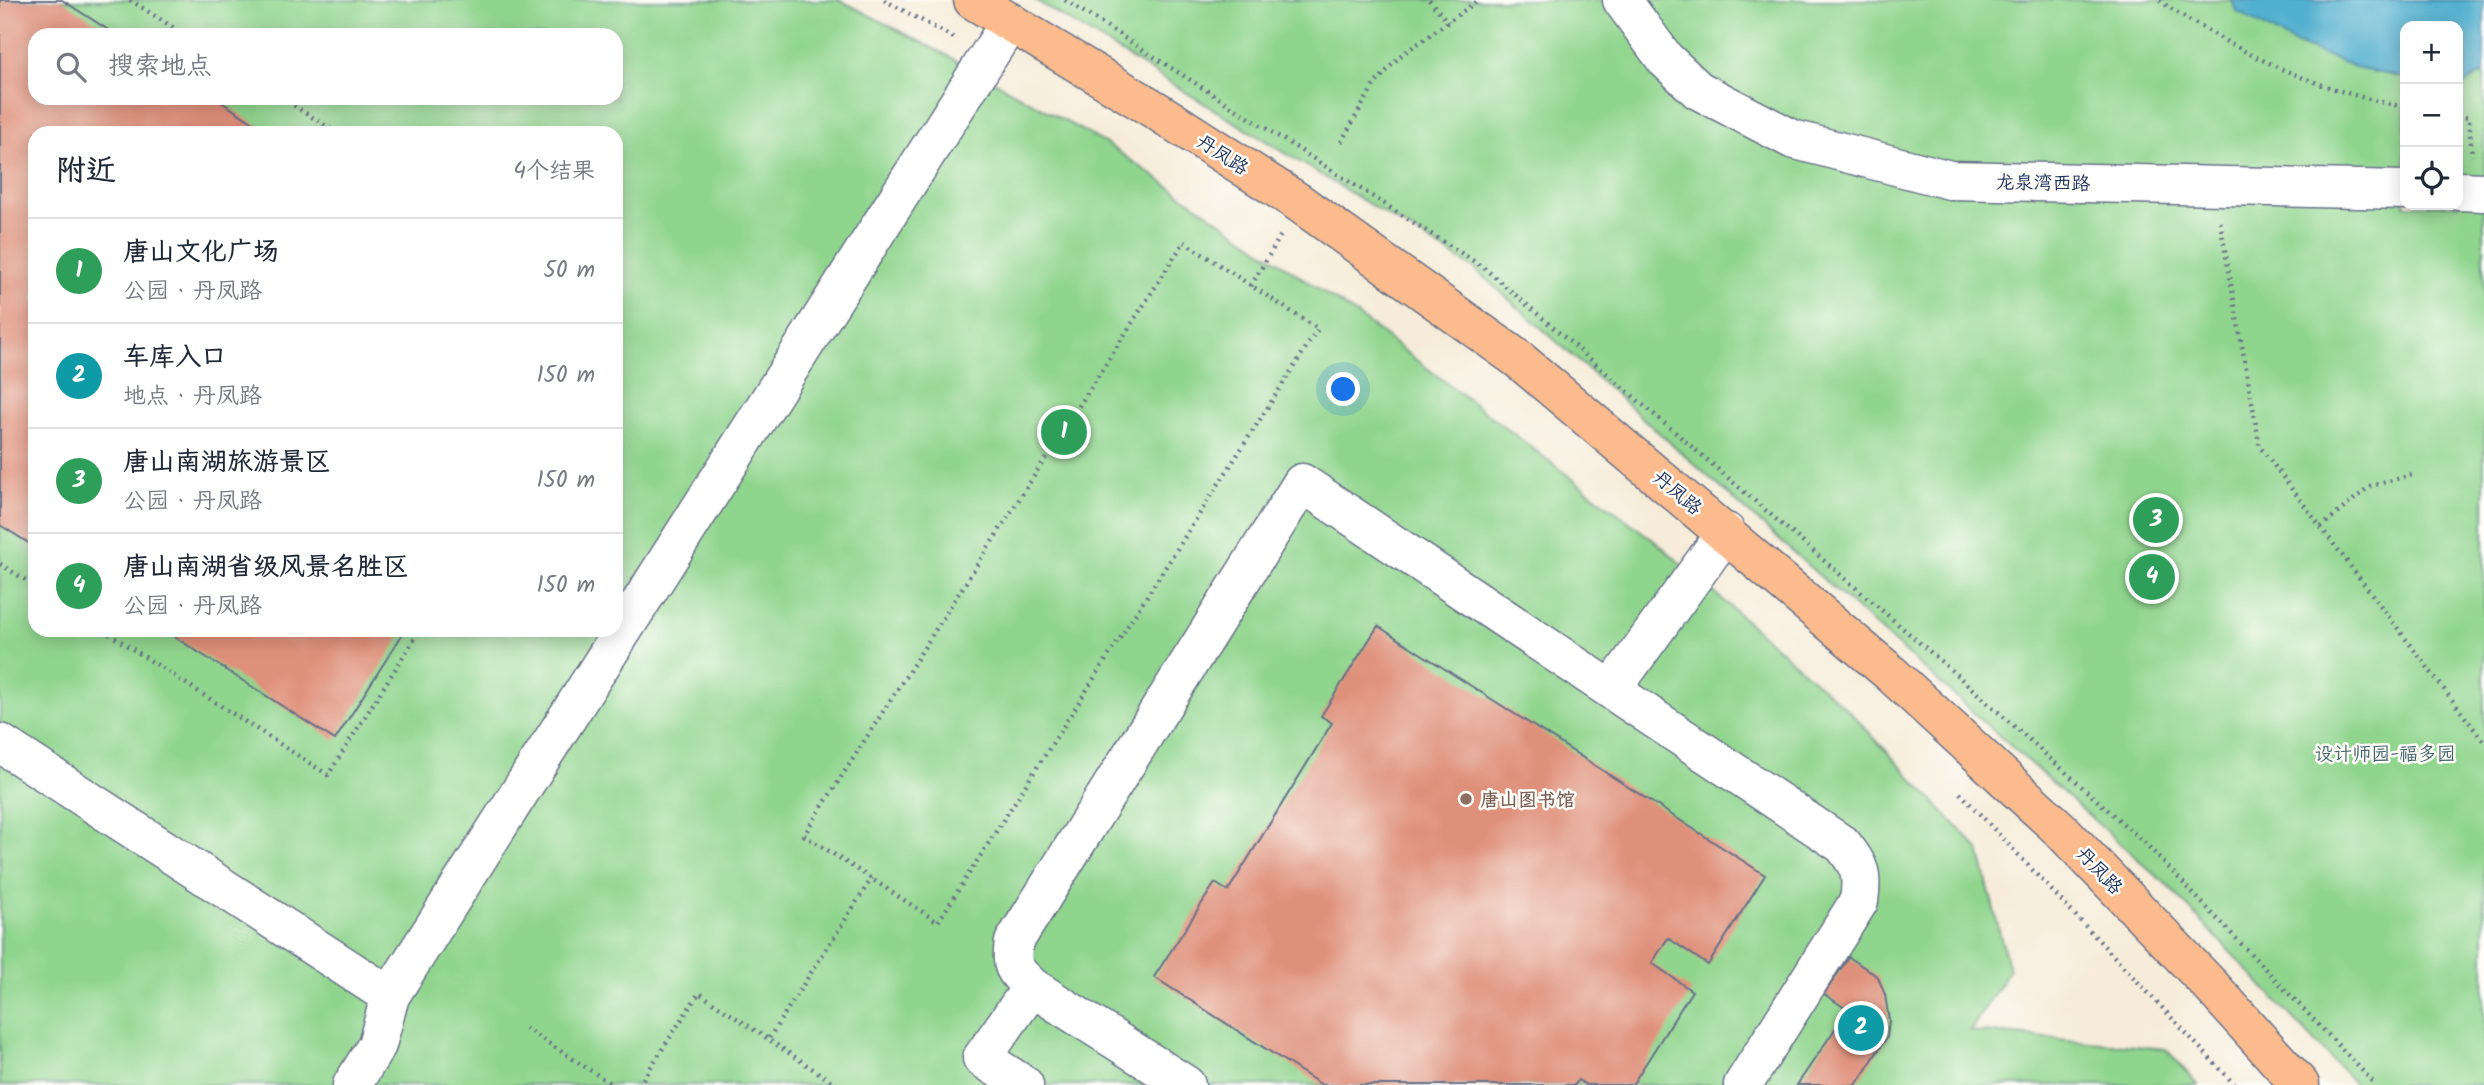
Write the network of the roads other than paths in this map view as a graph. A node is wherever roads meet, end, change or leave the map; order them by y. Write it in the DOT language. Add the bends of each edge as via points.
graph roads {
  1 [pos="973,0"];
  2 [pos="1622,0"];
  3 [pos="1010,22"];
  4 [pos="2400,190"];
  5 [pos="1726,533"];
  6 [pos="623,630"];
  7 [pos="619,637"];
  8 [pos="1612,688"];
  9 [pos="0,743"];
  10 [pos="1032,987"];
  11 [pos="390,996"];
  12 [pos="974,1072"];
  13 [pos="352,1085"];
  14 [pos="1024,1085"];
  15 [pos="1186,1085"];
  16 [pos="1743,1085"];
  17 [pos="2300,1085"];
  1 -- 3 [label="main road, 丹凤路"];
  2 -- 4 [label="street, 龙泉湾西路" via="1665,59 1698,90 1792,139 1950,180"];
  3 -- 5 [label="main road, 丹凤路" via="1298,202 1529,368"];
  3 -- 6 [label="street"];
  5 -- 8 [label="street"];
  5 -- 17 [label="main road, 丹凤路" via="1888,671 2061,830"];
  7 -- 11 [label="street"];
  8 -- 10 [label="street" via="1302,482 1014,942 1012,960 1018,974"];
  8 -- 16 [label="street" via="1843,845 1856,861 1862,879 1859,901"];
  9 -- 11 [label="street"];
  10 -- 12 [label="street"];
  10 -- 15 [label="street"];
  11 -- 13 [label="street" via="377,1045"];
  12 -- 14 [label="street"];
}
